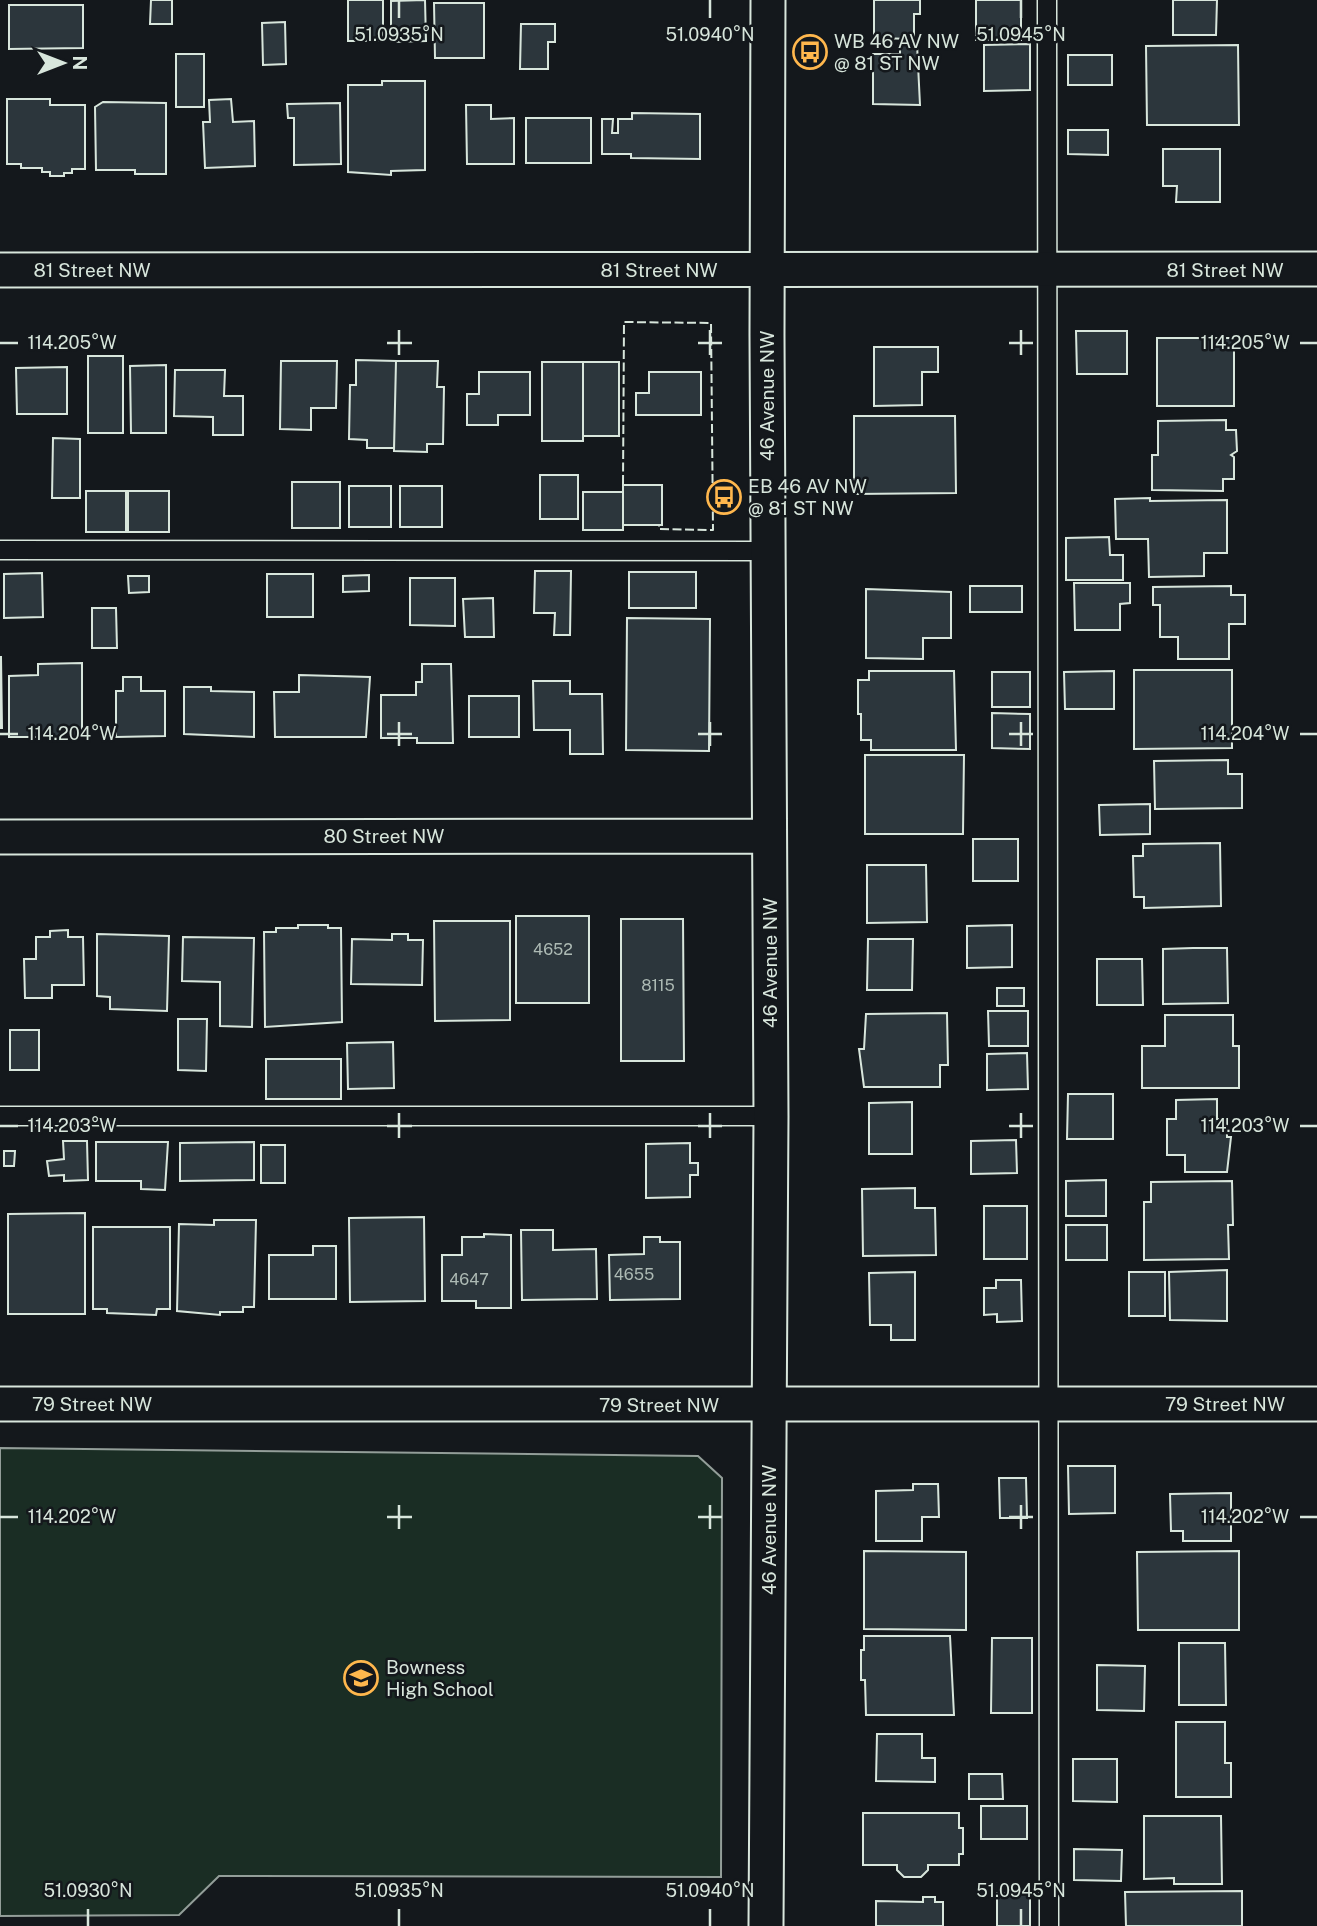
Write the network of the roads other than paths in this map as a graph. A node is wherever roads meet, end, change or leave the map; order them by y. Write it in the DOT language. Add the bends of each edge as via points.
graph roads {
  1 [pos="768,0"];
  2 [pos="1047,0"];
  3 [pos="0,270"];
  4 [pos="767,270"];
  5 [pos="1317,270"];
  6 [pos="1047,271"];
  7 [pos="0,550"];
  8 [pos="769,551"];
  9 [pos="769,836"];
  10 [pos="0,837"];
  11 [pos="771,1115"];
  12 [pos="0,1116"];
  13 [pos="0,1404"];
  14 [pos="1048,1404"];
  15 [pos="1317,1404"];
  16 [pos="770,1405"];
  17 [pos="766,1926"];
  18 [pos="1049,1926"];
  1 -- 4 [label="street, 46 Avenue NW"];
  2 -- 6 [label="lane"];
  3 -- 4 [label="street, 81 Street NW"];
  4 -- 6 [label="street, 81 Street NW"];
  4 -- 8 [label="street, 46 Avenue NW"];
  5 -- 6 [label="street, 81 Street NW"];
  6 -- 14 [label="lane"];
  7 -- 8 [label="lane"];
  8 -- 9 [label="street, 46 Avenue NW"];
  9 -- 10 [label="street, 80 Street NW"];
  9 -- 11 [label="street, 46 Avenue NW"];
  11 -- 12 [label="lane"];
  11 -- 16 [label="street, 46 Avenue NW"];
  13 -- 16 [label="street, 79 Street NW"];
  14 -- 15 [label="street, 79 Street NW"];
  14 -- 16 [label="street, 79 Street NW"];
  14 -- 18 [label="lane"];
  16 -- 17 [label="street, 46 Avenue NW"];
}
